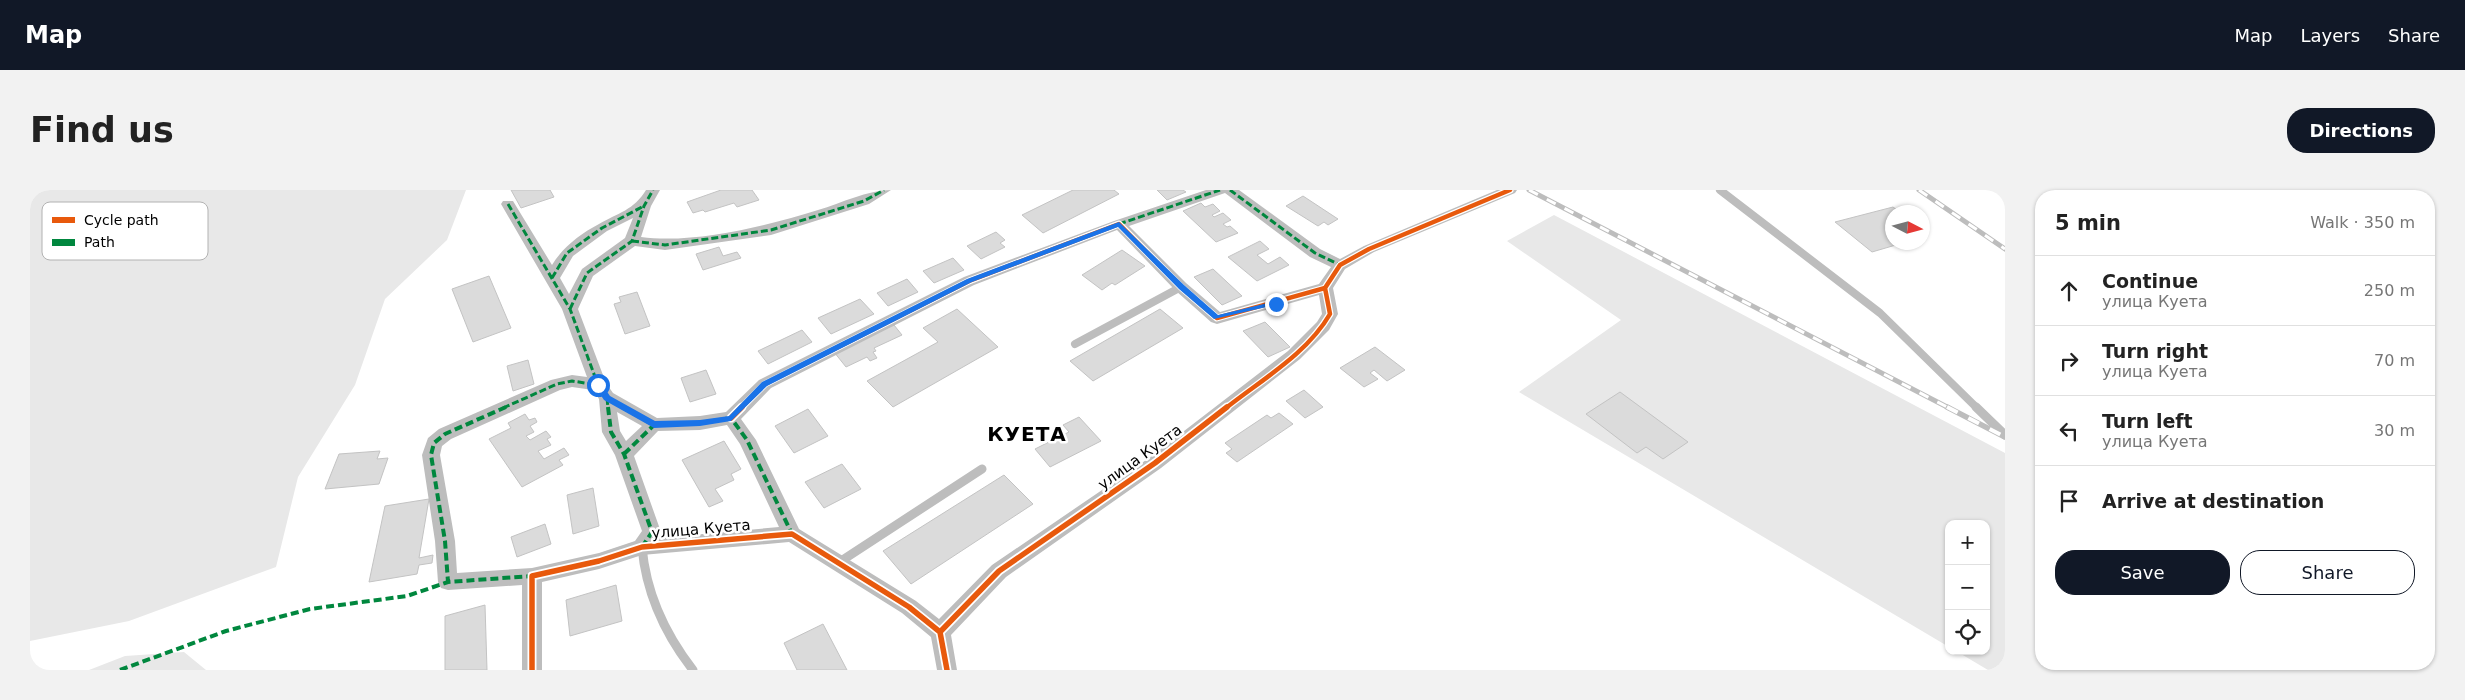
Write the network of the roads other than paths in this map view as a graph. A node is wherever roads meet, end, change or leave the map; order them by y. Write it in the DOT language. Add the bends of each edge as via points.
graph roads {
  1 [pos="653,190"];
  2 [pos="884,190"];
  3 [pos="1220,190"];
  4 [pos="1230,190"];
  5 [pos="1510,190"];
  6 [pos="1720,190"];
  7 [pos="508,204"];
  8 [pos="644,206"];
  9 [pos="1119,224"];
  10 [pos="632,241"];
  11 [pos="1340,265"];
  12 [pos="552,278"];
  13 [pos="1181,287"];
  14 [pos="1325,288"];
  15 [pos="570,309"];
  16 [pos="1075,344"];
  17 [pos="602,391"];
  18 [pos="731,418"];
  19 [pos="654,425"];
  20 [pos="2005,435"];
  21 [pos="624,454"];
  22 [pos="982,469"];
  23 [pos="792,534"];
  24 [pos="642,547"];
  25 [pos="838,563"];
  26 [pos="532,576"];
  27 [pos="940,632"];
  28 [pos="532,670"];
  29 [pos="693,670"];
  30 [pos="947,670"];
  1 -- 8 [label="street"];
  2 -- 10 [label="street" via="864,201 771,230 665,245"];
  3 -- 9 [label="street"];
  4 -- 11 [label="street" via="1315,253"];
  5 -- 11 [label="street" via="1369,249"];
  6 -- 20 [label="lane" via="1880,313"];
  7 -- 12 [label="street"];
  8 -- 10 [label="street"];
  8 -- 12 [label="street" via="602,228 567,253"];
  9 -- 13 [label="street"];
  9 -- 18 [label="street" via="969,281 764,384"];
  10 -- 15 [label="street" via="587,272"];
  11 -- 14 [label="street"];
  12 -- 15 [label="street"];
  13 -- 14 [label="street" via="1217,318"];
  13 -- 16 [label="lane"];
  14 -- 27 [label="street, улица Куета" via="1330,314 1323,326 1294,355 1155,463 999,571"];
  15 -- 17 [label="street"];
  17 -- 19 [label="street"];
  17 -- 21 [label="street" via="611,432"];
  17 -- 26 [label="street, улица Куета" via="572,381 557,384 445,434 434,443 431,455 448,582"];
  18 -- 19 [label="street"];
  18 -- 23 [label="street" via="747,440"];
  19 -- 21 [label="street"];
  21 -- 24 [label="street" via="652,532"];
  22 -- 25 [label="lane"];
  23 -- 24 [label="street, улица Куета"];
  23 -- 25 [label="street"];
  24 -- 26 [label="street, улица Куета" via="599,561"];
  24 -- 29 [label="lane" via="643,566 666,633"];
  25 -- 27 [label="street" via="908,607"];
  26 -- 28 [label="street"];
  27 -- 30 [label="street"];
}
